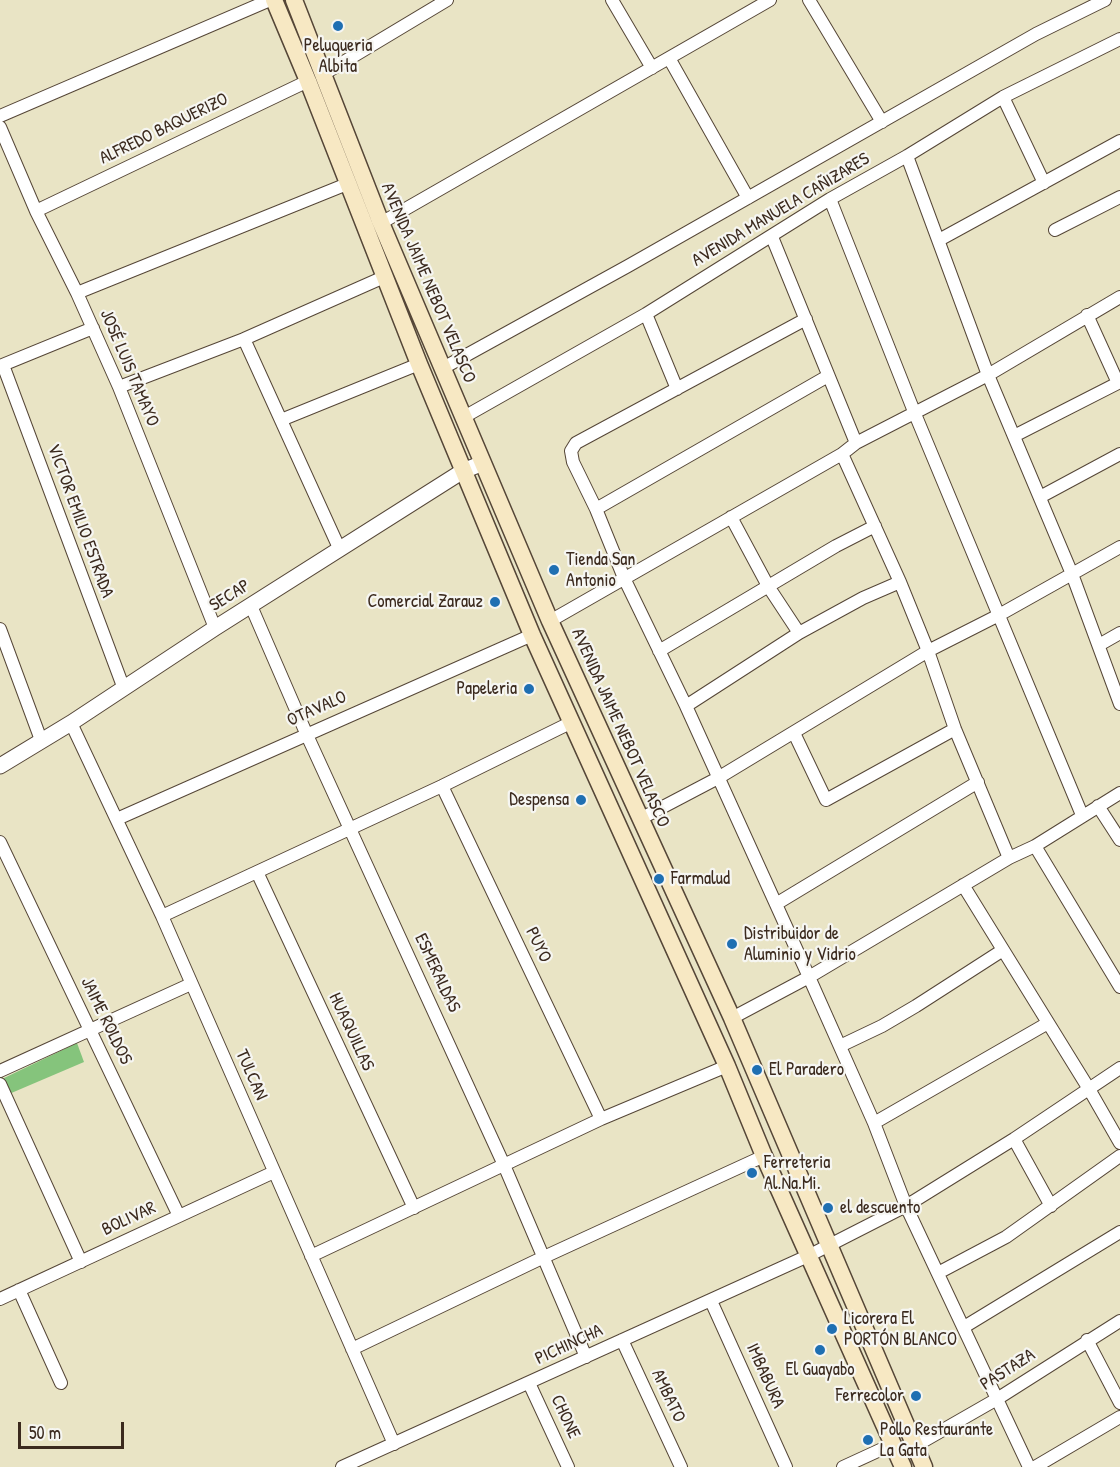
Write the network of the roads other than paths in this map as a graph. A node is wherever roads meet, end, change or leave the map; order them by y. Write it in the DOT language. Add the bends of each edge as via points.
graph roads {
  1 [pos="272,0"];
  2 [pos="294,0"];
  3 [pos="447,0"];
  4 [pos="612,0"];
  5 [pos="770,0"];
  6 [pos="809,0"];
  7 [pos="1105,0"];
  8 [pos="1120,39"];
  9 [pos="669,58"];
  10 [pos="652,68"];
  11 [pos="315,78"];
  12 [pos="1003,97"];
  13 [pos="0,116"];
  14 [pos="882,122"];
  15 [pos="0,127"];
  16 [pos="1120,141"];
  17 [pos="907,156"];
  18 [pos="1044,183"];
  19 [pos="347,184"];
  20 [pos="1120,197"];
  21 [pos="748,198"];
  22 [pos="830,199"];
  23 [pos="36,210"];
  24 [pos="381,223"];
  25 [pos="1054,230"];
  26 [pos="772,237"];
  27 [pos="939,240"];
  28 [pos="384,277"];
  29 [pos="77,293"];
  30 [pos="1120,297"];
  31 [pos="646,314"];
  32 [pos="1087,315"];
  33 [pos="806,319"];
  34 [pos="93,328"];
  35 [pos="244,339"];
  36 [pos="419,364"];
  37 [pos="2,366"];
  38 [pos="444,368"];
  39 [pos="988,375"];
  40 [pos="828,376"];
  41 [pos="1119,382"];
  42 [pos="451,386"];
  43 [pos="119,387"];
  44 [pos="677,389"];
  45 [pos="432,396"];
  46 [pos="915,414"];
  47 [pos="464,417"];
  48 [pos="281,420"];
  49 [pos="1014,436"];
  50 [pos="856,443"];
  51 [pos="842,454"];
  52 [pos="1120,454"];
  53 [pos="483,463"];
  54 [pos="463,471"];
  55 [pos="1040,497"];
  56 [pos="596,509"];
  57 [pos="731,517"];
  58 [pos="875,526"];
  59 [pos="1120,547"];
  60 [pos="340,550"];
  61 [pos="1072,574"];
  62 [pos="624,578"];
  63 [pos="900,582"];
  64 [pos="768,586"];
  65 [pos="251,606"];
  66 [pos="999,615"];
  67 [pos="550,621"];
  68 [pos="215,628"];
  69 [pos="0,629"];
  70 [pos="799,633"];
  71 [pos="1120,633"];
  72 [pos="532,635"];
  73 [pos="1098,645"];
  74 [pos="659,651"];
  75 [pos="928,651"];
  76 [pos="124,689"];
  77 [pos="1120,704"];
  78 [pos="686,706"];
  79 [pos="572,722"];
  80 [pos="71,723"];
  81 [pos="955,729"];
  82 [pos="306,733"];
  83 [pos="794,733"];
  84 [pos="41,741"];
  85 [pos="0,766"];
  86 [pos="718,777"];
  87 [pos="978,782"];
  88 [pos="442,786"];
  89 [pos="1120,793"];
  90 [pos="1098,806"];
  91 [pos="1082,815"];
  92 [pos="117,819"];
  93 [pos="640,819"];
  94 [pos="351,829"];
  95 [pos="1120,840"];
  96 [pos="0,842"];
  97 [pos="1035,846"];
  98 [pos="1009,858"];
  99 [pos="256,872"];
  100 [pos="963,885"];
  101 [pos="776,904"];
  102 [pos="162,916"];
  103 [pos="1003,950"];
  104 [pos="809,976"];
  105 [pos="191,984"];
  106 [pos="1120,987"];
  107 [pos="732,1018"];
  108 [pos="1048,1023"];
  109 [pos="89,1029"];
  110 [pos="840,1046"];
  111 [pos="727,1066"];
  112 [pos="1120,1068"];
  113 [pos="0,1071"];
  114 [pos="0,1084"];
  115 [pos="1089,1089"];
  116 [pos="601,1119"];
  117 [pos="874,1123"];
  118 [pos="1014,1138"];
  119 [pos="1120,1143"];
  120 [pos="764,1156"];
  121 [pos="1120,1156"];
  122 [pos="504,1165"];
  123 [pos="274,1172"];
  124 [pos="906,1206"];
  125 [pos="1051,1206"];
  126 [pos="414,1208"];
  127 [pos="179,1216"];
  128 [pos="1120,1232"];
  129 [pos="830,1245"];
  130 [pos="810,1255"];
  131 [pos="311,1256"];
  132 [pos="544,1257"];
  133 [pos="81,1262"];
  134 [pos="938,1273"];
  135 [pos="19,1290"];
  136 [pos="0,1299"];
  137 [pos="711,1300"];
  138 [pos="1120,1320"];
  139 [pos="964,1327"];
  140 [pos="622,1340"];
  141 [pos="1087,1340"];
  142 [pos="352,1349"];
  143 [pos="586,1357"];
  144 [pos="61,1383"];
  145 [pos="529,1383"];
  146 [pos="997,1399"];
  147 [pos="1120,1403"];
  148 [pos="1120,1416"];
  149 [pos="394,1444"];
  150 [pos="893,1444"];
  151 [pos="915,1446"];
  152 [pos="342,1467"];
  153 [pos="568,1467"];
  154 [pos="681,1467"];
  155 [pos="786,1467"];
  156 [pos="843,1467"];
  157 [pos="903,1467"];
  158 [pos="924,1467"];
  159 [pos="1029,1467"];
  160 [pos="1035,1467"];
  1 -- 11 [label="main road, AVENIDA JAIME NEBOT VELASCO"];
  1 -- 13 [label="street"];
  2 -- 11 [label="main road, AVENIDA JAIME NEBOT VELASCO"];
  3 -- 11 [label="street, ALFREDO BAQUERIZO"];
  4 -- 10 [label="street"];
  5 -- 9 [label="street"];
  6 -- 14 [label="street"];
  7 -- 14 [label="street, AVENIDA MANUELA CAÑIZARES" via="1036,34"];
  8 -- 12 [label="street, AVENIDA MANUELA CAÑIZARES"];
  9 -- 10 [label="street"];
  9 -- 21 [label="street"];
  10 -- 24 [label="street"];
  11 -- 19 [label="main road, AVENIDA JAIME NEBOT VELASCO"];
  11 -- 23 [label="street, ALFREDO BAQUERIZO"];
  11 -- 24 [label="main road, AVENIDA JAIME NEBOT VELASCO"];
  12 -- 17 [label="street, AVENIDA MANUELA CAÑIZARES"];
  12 -- 18 [label="street"];
  14 -- 21 [label="street, AVENIDA MANUELA CAÑIZARES"];
  15 -- 23 [label="street, JOSÉ LUIS TAMAYO"];
  16 -- 18 [label="street"];
  17 -- 22 [label="street, AVENIDA MANUELA CAÑIZARES"];
  17 -- 27 [label="street"];
  18 -- 27 [label="street"];
  19 -- 28 [label="main road, AVENIDA JAIME NEBOT VELASCO"];
  19 -- 29 [label="street"];
  20 -- 25 [label="street"];
  21 -- 38 [label="street, AVENIDA MANUELA CAÑIZARES"];
  22 -- 26 [label="street, AVENIDA MANUELA CAÑIZARES"];
  22 -- 46 [label="street"];
  23 -- 29 [label="street, JOSÉ LUIS TAMAYO"];
  24 -- 38 [label="main road, AVENIDA JAIME NEBOT VELASCO"];
  26 -- 31 [label="street, AVENIDA MANUELA CAÑIZARES"];
  26 -- 33 [label="street"];
  27 -- 39 [label="street"];
  28 -- 35 [label="street"];
  28 -- 36 [label="main road, AVENIDA JAIME NEBOT VELASCO"];
  29 -- 34 [label="street, JOSÉ LUIS TAMAYO"];
  30 -- 32 [label="street"];
  31 -- 44 [label="street"];
  31 -- 47 [label="street, AVENIDA MANUELA CAÑIZARES"];
  32 -- 39 [label="street"];
  32 -- 41 [label="street"];
  33 -- 40 [label="street"];
  33 -- 44 [label="street"];
  34 -- 37 [label="street"];
  34 -- 43 [label="street, JOSÉ LUIS TAMAYO"];
  35 -- 43 [label="street"];
  35 -- 48 [label="street"];
  36 -- 45 [label="main road, AVENIDA JAIME NEBOT VELASCO"];
  36 -- 48 [label="street"];
  37 -- 76 [label="street, VICTOR EMILIO ESTRADA"];
  38 -- 42 [label="main road, AVENIDA JAIME NEBOT VELASCO"];
  39 -- 46 [label="street"];
  39 -- 49 [label="street"];
  40 -- 50 [label="street"];
  40 -- 56 [label="street"];
  41 -- 49 [label="street"];
  42 -- 45 [label="main road"];
  42 -- 47 [label="main road, AVENIDA JAIME NEBOT VELASCO"];
  43 -- 68 [label="street, JOSÉ LUIS TAMAYO"];
  44 -- 56 [label="street" via="576,443 571,451 573,462"];
  45 -- 54 [label="main road, AVENIDA JAIME NEBOT VELASCO"];
  46 -- 50 [label="street"];
  46 -- 66 [label="street"];
  47 -- 53 [label="main road, AVENIDA JAIME NEBOT VELASCO"];
  48 -- 60 [label="street"];
  49 -- 55 [label="street"];
  50 -- 51 [label="street"];
  51 -- 57 [label="street"];
  51 -- 58 [label="street"];
  52 -- 55 [label="street"];
  53 -- 54 [label="street, SECAP"];
  53 -- 67 [label="main road, AVENIDA JAIME NEBOT VELASCO"];
  54 -- 60 [label="street, SECAP"];
  54 -- 72 [label="main road, AVENIDA JAIME NEBOT VELASCO"];
  55 -- 61 [label="street"];
  56 -- 62 [label="street"];
  57 -- 62 [label="street"];
  57 -- 64 [label="street"];
  58 -- 63 [label="street"];
  58 -- 64 [label="street"];
  59 -- 61 [label="street"];
  60 -- 65 [label="street, SECAP"];
  61 -- 66 [label="street"];
  61 -- 73 [label="street"];
  62 -- 67 [label="street"];
  62 -- 74 [label="street"];
  63 -- 70 [label="street"];
  63 -- 75 [label="street"];
  64 -- 70 [label="street"];
  64 -- 74 [label="street"];
  65 -- 68 [label="street, SECAP"];
  65 -- 82 [label="street, ESMERALDAS"];
  66 -- 75 [label="street"];
  66 -- 91 [label="street"];
  67 -- 93 [label="main road, AVENIDA JAIME NEBOT VELASCO"];
  68 -- 76 [label="street, SECAP"];
  69 -- 84 [label="street"];
  70 -- 78 [label="street"];
  71 -- 73 [label="street"];
  72 -- 79 [label="main road, AVENIDA JAIME NEBOT VELASCO"];
  72 -- 82 [label="street, OTAVALO"];
  73 -- 77 [label="street"];
  74 -- 78 [label="street"];
  75 -- 81 [label="street"];
  75 -- 83 [label="street"];
  76 -- 80 [label="street, SECAP"];
  78 -- 86 [label="street"];
  79 -- 88 [label="street"];
  79 -- 111 [label="main road, AVENIDA JAIME NEBOT VELASCO"];
  80 -- 84 [label="street, SECAP"];
  80 -- 92 [label="street, TULCAN"];
  81 -- 83 [label="street" via="825,800"];
  81 -- 87 [label="street"];
  82 -- 92 [label="street, OTAVALO"];
  82 -- 94 [label="street, ESMERALDAS"];
  83 -- 86 [label="street"];
  84 -- 85 [label="street, SECAP"];
  86 -- 93 [label="street"];
  86 -- 101 [label="street"];
  87 -- 98 [label="street"];
  87 -- 101 [label="street"];
  88 -- 94 [label="street"];
  88 -- 116 [label="street, PUYO"];
  89 -- 90 [label="street"];
  90 -- 91 [label="street"];
  90 -- 95 [label="street"];
  91 -- 97 [label="street"];
  92 -- 102 [label="street, TULCAN"];
  93 -- 107 [label="main road, AVENIDA JAIME NEBOT VELASCO"];
  94 -- 99 [label="street"];
  94 -- 122 [label="street, ESMERALDAS"];
  96 -- 109 [label="street, JAIME ROLDOS"];
  97 -- 98 [label="street"];
  97 -- 106 [label="street"];
  98 -- 100 [label="street"];
  99 -- 102 [label="street"];
  99 -- 126 [label="street, HUAQUILLAS"];
  100 -- 103 [label="street"];
  100 -- 104 [label="street"];
  101 -- 104 [label="street"];
  102 -- 105 [label="street, TULCAN"];
  103 -- 108 [label="street"];
  103 -- 110 [label="street" via="916,1006"];
  104 -- 107 [label="street"];
  104 -- 110 [label="street"];
  105 -- 109 [label="street"];
  105 -- 123 [label="street, TULCAN"];
  107 -- 129 [label="main road, AVENIDA JAIME NEBOT VELASCO"];
  108 -- 115 [label="street"];
  108 -- 117 [label="street"];
  109 -- 113 [label="street"];
  109 -- 127 [label="street, JAIME ROLDOS"];
  110 -- 117 [label="street"];
  111 -- 116 [label="street"];
  111 -- 120 [label="main road, AVENIDA JAIME NEBOT VELASCO"];
  112 -- 115 [label="street, PICHINCHA"];
  114 -- 133 [label="street"];
  115 -- 118 [label="street, PICHINCHA"];
  115 -- 119 [label="street"];
  116 -- 122 [label="street"];
  117 -- 124 [label="street"];
  118 -- 124 [label="street, PICHINCHA"];
  118 -- 125 [label="street"];
  120 -- 130 [label="main road, AVENIDA JAIME NEBOT VELASCO"];
  120 -- 132 [label="street"];
  121 -- 125 [label="street"];
  122 -- 126 [label="street"];
  122 -- 132 [label="street, ESMERALDAS"];
  123 -- 127 [label="street, BOLIVAR"];
  123 -- 131 [label="street, TULCAN"];
  124 -- 129 [label="street, PICHINCHA"];
  124 -- 134 [label="street"];
  125 -- 134 [label="street" via="1006,1237"];
  126 -- 131 [label="street"];
  127 -- 133 [label="street, BOLIVAR"];
  128 -- 139 [label="street"];
  129 -- 130 [label="street, PICHINCHA"];
  129 -- 151 [label="main road, AVENIDA JAIME NEBOT VELASCO"];
  130 -- 137 [label="street, PICHINCHA"];
  130 -- 150 [label="main road, AVENIDA JAIME NEBOT VELASCO"];
  131 -- 142 [label="street, TULCAN"];
  132 -- 142 [label="street"];
  132 -- 143 [label="street, ESMERALDAS"];
  133 -- 135 [label="street, BOLIVAR"];
  134 -- 139 [label="street"];
  135 -- 136 [label="street, BOLIVAR"];
  135 -- 144 [label="street"];
  137 -- 140 [label="street, PICHINCHA"];
  137 -- 155 [label="street, IMBABURA"];
  138 -- 141 [label="street, PASTAZA"];
  139 -- 146 [label="street"];
  140 -- 143 [label="street, PICHINCHA"];
  140 -- 154 [label="street, AMBATO"];
  141 -- 146 [label="street, PASTAZA"];
  141 -- 147 [label="street"];
  142 -- 149 [label="street, TULCAN"];
  143 -- 145 [label="street, PICHINCHA"];
  145 -- 149 [label="street, PICHINCHA"];
  145 -- 153 [label="street, CHONE"];
  146 -- 151 [label="street, PASTAZA"];
  146 -- 159 [label="street"];
  148 -- 160 [label="street"];
  149 -- 152 [label="street, PICHINCHA"];
  150 -- 156 [label="street"];
  150 -- 157 [label="main road, AVENIDA JAIME NEBOT VELASCO"];
  151 -- 158 [label="main road, AVENIDA JAIME NEBOT VELASCO"];
}
